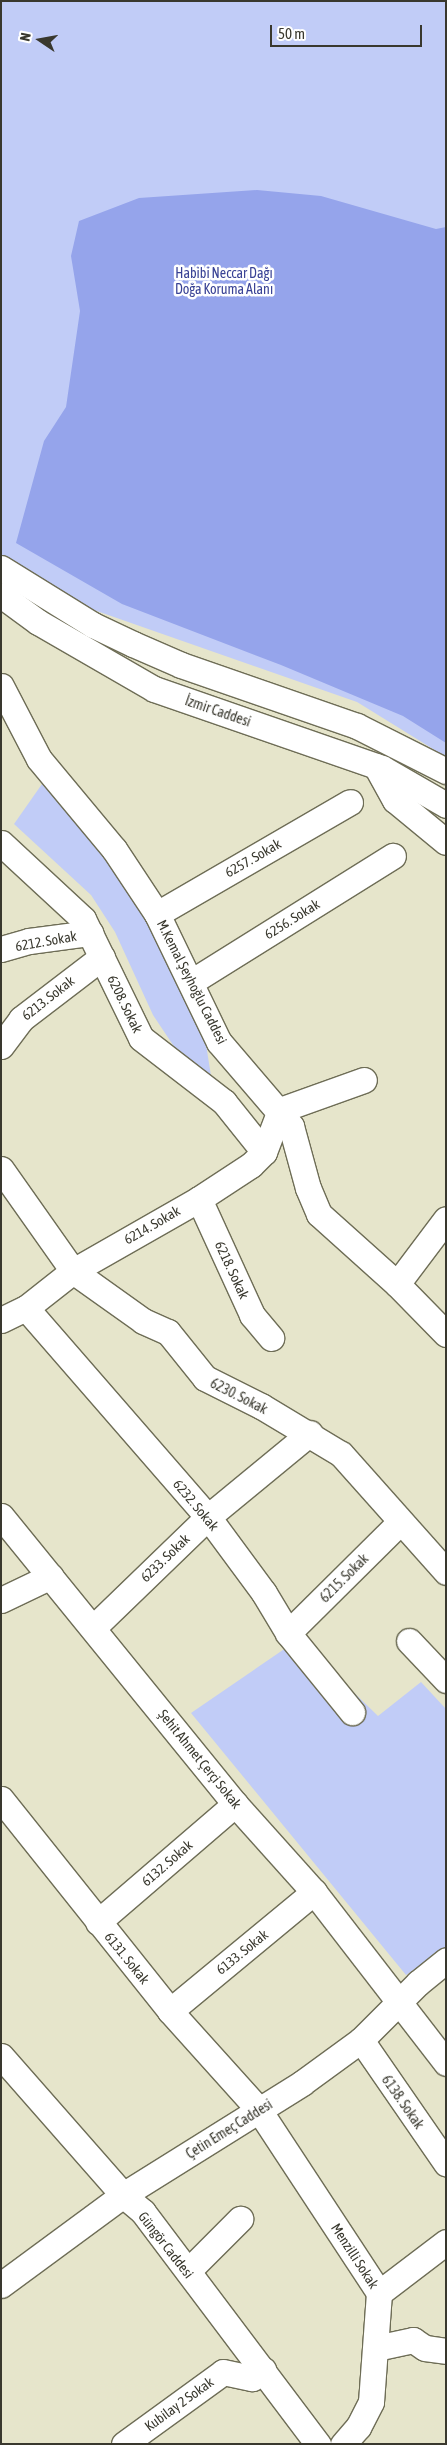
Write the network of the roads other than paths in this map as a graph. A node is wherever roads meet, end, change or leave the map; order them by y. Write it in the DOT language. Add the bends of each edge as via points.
graph roads {
  1 [pos="1,568"];
  2 [pos="1,595"];
  3 [pos="1,686"];
  4 [pos="376,766"];
  5 [pos="446,771"];
  6 [pos="350,802"];
  7 [pos="446,804"];
  8 [pos="446,842"];
  9 [pos="1,843"];
  10 [pos="393,856"];
  11 [pos="157,914"];
  12 [pos="90,933"];
  13 [pos="1,950"];
  14 [pos="102,957"];
  15 [pos="191,982"];
  16 [pos="1,1046"];
  17 [pos="364,1080"];
  18 [pos="280,1110"];
  19 [pos="264,1152"];
  20 [pos="1,1169"];
  21 [pos="199,1199"];
  22 [pos="446,1219"];
  23 [pos="73,1271"];
  24 [pos="397,1284"];
  25 [pos="26,1308"];
  26 [pos="1,1320"];
  27 [pos="446,1334"];
  28 [pos="271,1338"];
  29 [pos="310,1433"];
  30 [pos="1,1516"];
  31 [pos="208,1517"];
  32 [pos="399,1523"];
  33 [pos="446,1572"];
  34 [pos="51,1576"];
  35 [pos="1,1600"];
  36 [pos="93,1628"];
  37 [pos="288,1633"];
  38 [pos="409,1641"];
  39 [pos="446,1680"];
  40 [pos="352,1712"];
  41 [pos="1,1799"];
  42 [pos="235,1804"];
  43 [pos="314,1892"];
  44 [pos="98,1922"];
  45 [pos="446,1960"];
  46 [pos="399,2002"];
  47 [pos="170,2011"];
  48 [pos="361,2040"];
  49 [pos="1,2056"];
  50 [pos="446,2063"];
  51 [pos="260,2110"];
  52 [pos="446,2163"];
  53 [pos="123,2195"];
  54 [pos="240,2219"];
  55 [pos="446,2242"];
  56 [pos="188,2271"];
  57 [pos="1,2285"];
  58 [pos="379,2293"];
  59 [pos="376,2348"];
  60 [pos="446,2351"];
  61 [pos="263,2370"];
  62 [pos="124,2444"];
  63 [pos="318,2444"];
  64 [pos="343,2444"];
  1 -- 5 [label="street" via="92,625 181,665 357,726"];
  2 -- 4 [label="street, İzmir Caddesi" via="38,622 154,689"];
  3 -- 11 [label="street, M.Kemal Şeyhoğlu Caddesi" via="39,759 114,849"];
  4 -- 7 [label="street, İzmir Caddesi"];
  4 -- 8 [label="street" via="395,800"];
  6 -- 11 [label="street, 6257. Sokak"];
  9 -- 12 [label="street, 6208. Sokak" via="83,919"];
  10 -- 15 [label="street, 6256. Sokak"];
  11 -- 15 [label="street, M.Kemal Şeyhoğlu Caddesi"];
  12 -- 13 [label="street, 6212. Sokak" via="29,941"];
  12 -- 14 [label="street, 6208. Sokak"];
  14 -- 16 [label="street, 6213. Sokak" via="21,1019"];
  14 -- 19 [label="street, 6208. Sokak" via="141,1038 224,1102"];
  15 -- 18 [label="street, M.Kemal Şeyhoğlu Caddesi" via="219,1042"];
  17 -- 18 [label="street"];
  18 -- 19 [label="street, 6214. Sokak"];
  18 -- 24 [label="street, M.Kemal Şeyhoğlu Caddesi" via="296,1138 308,1188 319,1214"];
  19 -- 21 [label="street, 6214. Sokak" via="242,1172"];
  20 -- 23 [label="street, 6230. Sokak"];
  21 -- 23 [label="street, 6214. Sokak"];
  21 -- 28 [label="street, 6218. Sokak" via="252,1315"];
  22 -- 24 [label="street"];
  23 -- 25 [label="street, 6214. Sokak"];
  23 -- 29 [label="street, 6230. Sokak" via="143,1322 168,1332 205,1378"];
  24 -- 27 [label="street, M.Kemal Şeyhoğlu Caddesi"];
  25 -- 26 [label="street, 6214. Sokak"];
  25 -- 31 [label="street, 6232. Sokak"];
  29 -- 31 [label="street, 6233. Sokak"];
  29 -- 32 [label="street, 6230. Sokak" via="341,1454"];
  30 -- 34 [label="street, Şehit Ahmet Çerçi Sokak"];
  31 -- 36 [label="street, 6233. Sokak"];
  31 -- 37 [label="street, 6232. Sokak" via="264,1593"];
  32 -- 33 [label="street, 6230. Sokak"];
  32 -- 37 [label="street, 6215. Sokak"];
  34 -- 35 [label="street"];
  34 -- 36 [label="street, Şehit Ahmet Çerçi Sokak"];
  36 -- 42 [label="street, Şehit Ahmet Çerçi Sokak"];
  37 -- 40 [label="street, 6232. Sokak"];
  38 -- 39 [label="street"];
  41 -- 44 [label="street, 6131. Sokak"];
  42 -- 43 [label="street, Şehit Ahmet Çerçi Sokak"];
  42 -- 44 [label="street, 6132. Sokak"];
  43 -- 46 [label="street, Şehit Ahmet Çerçi Sokak"];
  43 -- 47 [label="street, 6133. Sokak"];
  44 -- 47 [label="street, 6131. Sokak"];
  45 -- 46 [label="street, Çetin Emeç Caddesi"];
  46 -- 48 [label="street, Çetin Emeç Caddesi"];
  46 -- 50 [label="street, Şehit Ahmet Çerçi Sokak"];
  47 -- 51 [label="street, 6131. Sokak"];
  48 -- 51 [label="street, Çetin Emeç Caddesi"];
  48 -- 52 [label="street, 6138. Sokak"];
  49 -- 53 [label="street, Güngör Caddesi"];
  51 -- 53 [label="street, Çetin Emeç Caddesi"];
  51 -- 58 [label="street, Menzilli Sokak"];
  53 -- 56 [label="street, Güngör Caddesi" via="143,2212"];
  53 -- 57 [label="street, Çetin Emeç Caddesi"];
  54 -- 56 [label="street"];
  55 -- 58 [label="street"];
  56 -- 61 [label="street, Güngör Caddesi"];
  58 -- 59 [label="street, Menzilli Sokak"];
  59 -- 60 [label="street" via="413,2340 425,2348"];
  59 -- 64 [label="street, Menzilli Sokak" via="371,2402 358,2427"];
  61 -- 62 [label="street, Kubilay 2 Sokak" via="252,2378 223,2372"];
  61 -- 63 [label="street, Güngör Caddesi"];
}
